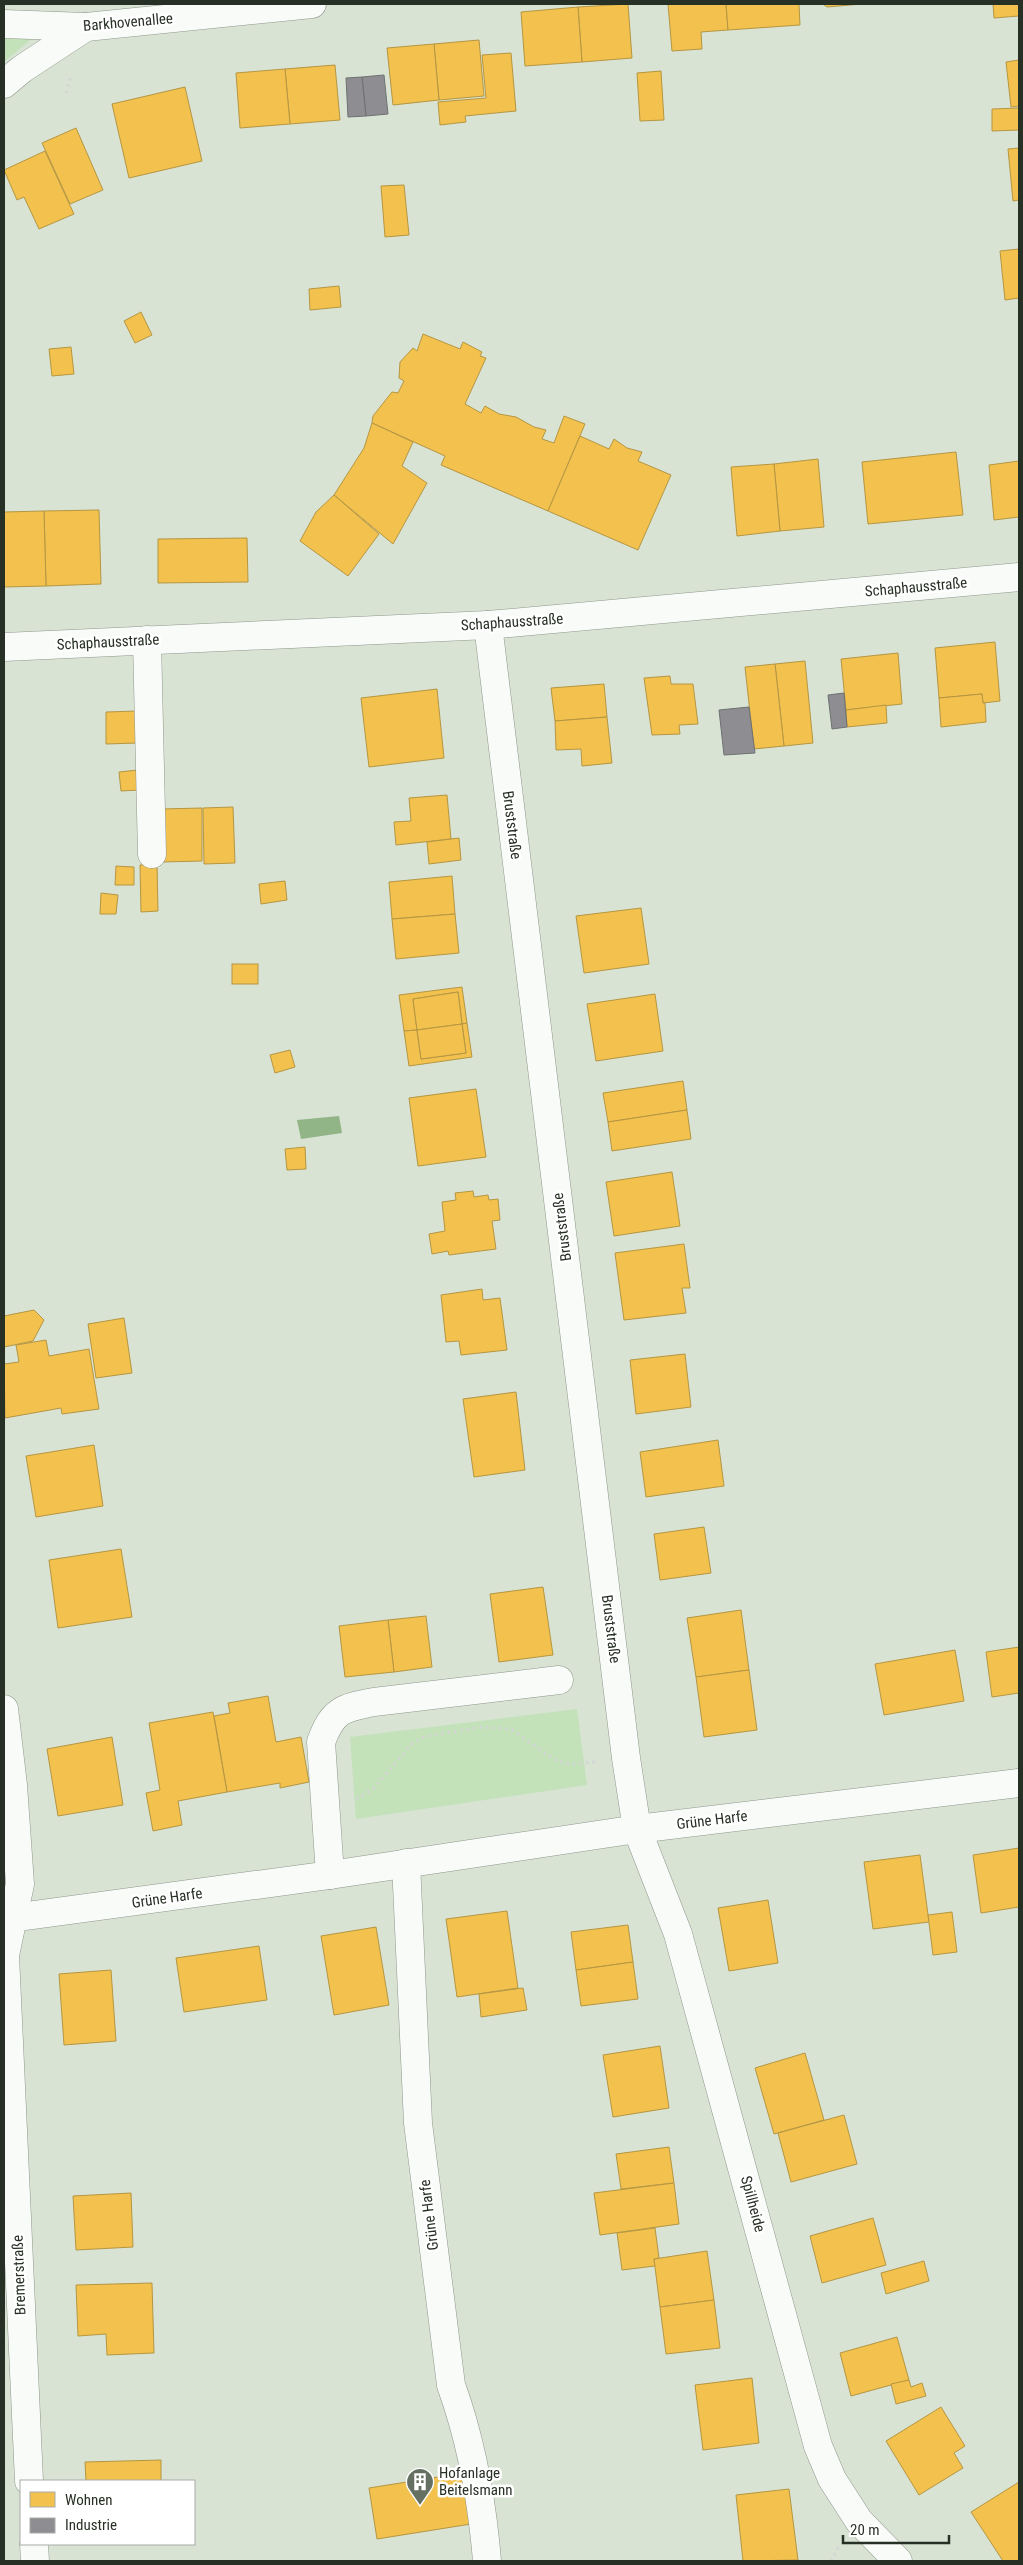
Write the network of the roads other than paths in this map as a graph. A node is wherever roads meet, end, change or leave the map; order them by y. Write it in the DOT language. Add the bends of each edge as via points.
graph roads {
  1 [pos="312,4"];
  2 [pos="4,24"];
  3 [pos="86,27"];
  4 [pos="4,84"];
  5 [pos="1019,577"];
  6 [pos="488,625"];
  7 [pos="147,640"];
  8 [pos="4,647"];
  9 [pos="152,854"];
  10 [pos="559,1680"];
  11 [pos="4,1709"];
  12 [pos="1019,1783"];
  13 [pos="637,1829"];
  14 [pos="406,1863"];
  15 [pos="330,1875"];
  16 [pos="8,1919"];
  17 [pos="30,2480"];
  18 [pos="34,2545"];
  19 [pos="35,2561"];
  20 [pos="487,2561"];
  21 [pos="898,2561"];
  1 -- 3 [label="street, Barkhovenallee"];
  2 -- 3 [label="street, Barkhovenallee"];
  3 -- 4 [label="street"];
  5 -- 6 [label="street, Schaphausstraße"];
  6 -- 7 [label="street, Schaphausstraße"];
  6 -- 13 [label="street, Bruststraße"];
  7 -- 8 [label="street, Schaphausstraße"];
  7 -- 9 [label="street"];
  10 -- 15 [label="street" via="374,1702 346,1707 329,1721 321,1742"];
  11 -- 16 [label="street, Bremerstraße" via="20,1884"];
  12 -- 13 [label="street, Grüne Harfe"];
  13 -- 14 [label="street, Grüne Harfe"];
  13 -- 21 [label="street, Spillheide" via="678,1934 818,2446 832,2479 859,2521"];
  14 -- 15 [label="street, Grüne Harfe"];
  14 -- 20 [label="street, Grüne Harfe" via="418,2123 450,2376 476,2472"];
  15 -- 16 [label="street, Grüne Harfe"];
  16 -- 17 [label="street, Bremerstraße" via="5,1955"];
  18 -- 19 [label="street"];
}
